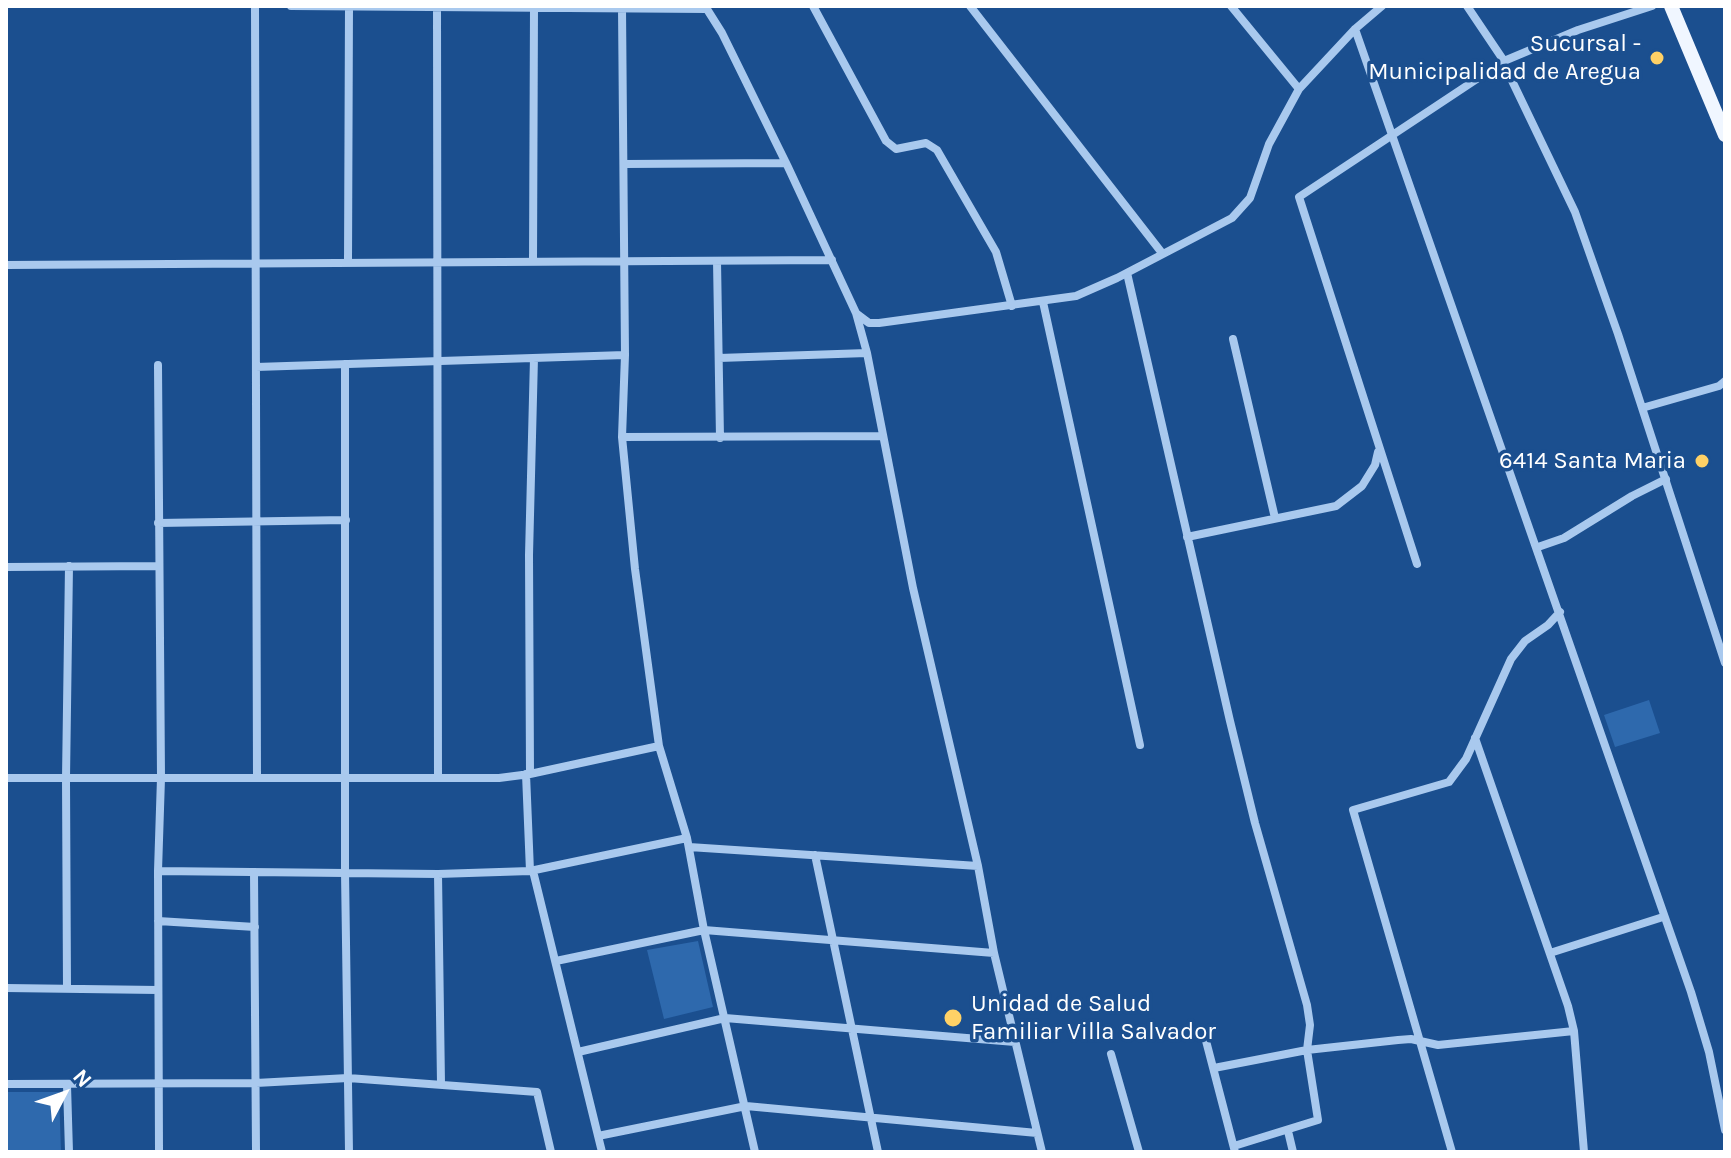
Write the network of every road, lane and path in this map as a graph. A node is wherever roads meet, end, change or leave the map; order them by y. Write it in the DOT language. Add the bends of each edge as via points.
graph roads {
  1 [pos="255,6"];
  2 [pos="291,6"];
  3 [pos="349,6"];
  4 [pos="437,6"];
  5 [pos="813,6"];
  6 [pos="970,6"];
  7 [pos="1231,6"];
  8 [pos="1382,6"];
  9 [pos="1467,6"];
  10 [pos="1652,6"];
  11 [pos="1671,6"];
  12 [pos="534,7"];
  13 [pos="706,7"];
  14 [pos="629,8"];
  15 [pos="1355,29"];
  16 [pos="1503,61"];
  17 [pos="1299,89"];
  18 [pos="1391,135"];
  19 [pos="1725,135"];
  20 [pos="786,163"];
  21 [pos="624,164"];
  22 [pos="1162,253"];
  23 [pos="832,260"];
  24 [pos="625,261"];
  25 [pos="717,261"];
  26 [pos="533,262"];
  27 [pos="348,263"];
  28 [pos="437,263"];
  29 [pos="256,264"];
  30 [pos="6,265"];
  31 [pos="1127,273"];
  32 [pos="1043,302"];
  33 [pos="1012,306"];
  34 [pos="856,313"];
  35 [pos="1233,339"];
  36 [pos="867,353"];
  37 [pos="625,355"];
  38 [pos="534,358"];
  39 [pos="719,358"];
  40 [pos="437,361"];
  41 [pos="345,364"];
  42 [pos="158,365"];
  43 [pos="256,367"];
  44 [pos="1725,381"];
  45 [pos="1642,408"];
  46 [pos="882,436"];
  47 [pos="622,437"];
  48 [pos="720,438"];
  49 [pos="1378,445"];
  50 [pos="1666,479"];
  51 [pos="1275,518"];
  52 [pos="346,520"];
  53 [pos="257,521"];
  54 [pos="158,523"];
  55 [pos="1187,537"];
  56 [pos="1538,547"];
  57 [pos="1417,564"];
  58 [pos="69,566"];
  59 [pos="158,566"];
  60 [pos="6,567"];
  61 [pos="1560,612"];
  62 [pos="1725,663"];
  63 [pos="1475,738"];
  64 [pos="1140,745"];
  65 [pos="659,746"];
  66 [pos="528,774"];
  67 [pos="6,778"];
  68 [pos="66,778"];
  69 [pos="161,778"];
  70 [pos="257,778"];
  71 [pos="347,778"];
  72 [pos="438,778"];
  73 [pos="688,842"];
  74 [pos="815,855"];
  75 [pos="978,866"];
  76 [pos="158,871"];
  77 [pos="532,871"];
  78 [pos="254,872"];
  79 [pos="345,872"];
  80 [pos="438,874"];
  81 [pos="1663,917"];
  82 [pos="158,921"];
  83 [pos="255,927"];
  84 [pos="704,930"];
  85 [pos="833,941"];
  86 [pos="994,953"];
  87 [pos="1550,953"];
  88 [pos="556,961"];
  89 [pos="6,988"];
  90 [pos="67,989"];
  91 [pos="158,990"];
  92 [pos="725,1018"];
  93 [pos="853,1028"];
  94 [pos="1574,1031"];
  95 [pos="1205,1037"];
  96 [pos="1015,1042"];
  97 [pos="1422,1042"];
  98 [pos="1307,1050"];
  99 [pos="578,1052"];
  100 [pos="1111,1054"];
  101 [pos="1214,1068"];
  102 [pos="348,1078"];
  103 [pos="158,1083"];
  104 [pos="256,1083"];
  105 [pos="6,1084"];
  106 [pos="441,1084"];
  107 [pos="67,1085"];
  108 [pos="746,1106"];
  109 [pos="870,1118"];
  110 [pos="1725,1127"];
  111 [pos="1288,1131"];
  112 [pos="1037,1133"];
  113 [pos="598,1136"];
  114 [pos="1234,1149"];
  115 [pos="69,1152"];
  116 [pos="159,1152"];
  117 [pos="256,1152"];
  118 [pos="349,1152"];
  119 [pos="551,1152"];
  120 [pos="602,1152"];
  121 [pos="755,1152"];
  122 [pos="878,1152"];
  123 [pos="1042,1152"];
  124 [pos="1139,1152"];
  125 [pos="1293,1152"];
  126 [pos="1452,1152"];
  127 [pos="1584,1152"];
  1 -- 29 [label="street"];
  2 -- 3 [label="street"];
  3 -- 4 [label="street"];
  3 -- 27 [label="street"];
  4 -- 12 [label="street"];
  4 -- 28 [label="street"];
  5 -- 33 [label="street" via="886,141 896,149 926,143 937,150 996,252"];
  6 -- 22 [label="street"];
  7 -- 17 [label="street"];
  8 -- 15 [label="street"];
  9 -- 16 [label="street"];
  10 -- 16 [label="street"];
  11 -- 19 [label="main road"];
  12 -- 14 [label="street"];
  12 -- 26 [label="street"];
  13 -- 14 [label="street"];
  13 -- 20 [label="street"];
  14 -- 21 [label="street"];
  15 -- 17 [label="street"];
  15 -- 18 [label="street"];
  16 -- 18 [label="street"];
  16 -- 45 [label="street" via="1575,212"];
  17 -- 22 [label="street" via="1269,144 1246,205 1232,218"];
  18 -- 49 [label="street" via="1299,197"];
  18 -- 56 [label="street"];
  20 -- 21 [label="street"];
  20 -- 23 [label="street"];
  21 -- 24 [label="street"];
  22 -- 31 [label="street"];
  23 -- 25 [label="street"];
  23 -- 34 [label="street"];
  24 -- 25 [label="street"];
  24 -- 26 [label="street"];
  24 -- 37 [label="street"];
  25 -- 39 [label="street"];
  26 -- 28 [label="street"];
  27 -- 28 [label="street"];
  27 -- 29 [label="street"];
  28 -- 40 [label="street"];
  29 -- 30 [label="street"];
  29 -- 43 [label="street"];
  31 -- 32 [label="street" via="1076,296"];
  31 -- 55 [label="street"];
  32 -- 33 [label="street"];
  32 -- 64 [label="street"];
  33 -- 34 [label="street" via="879,323"];
  34 -- 36 [label="street"];
  35 -- 51 [label="street"];
  36 -- 39 [label="street"];
  36 -- 46 [label="street"];
  37 -- 38 [label="street"];
  37 -- 47 [label="street"];
  38 -- 40 [label="street"];
  38 -- 66 [label="street"];
  39 -- 48 [label="street"];
  40 -- 41 [label="street"];
  40 -- 72 [label="street"];
  41 -- 43 [label="street"];
  41 -- 52 [label="street"];
  42 -- 54 [label="street"];
  43 -- 53 [label="street"];
  44 -- 45 [label="street"];
  45 -- 50 [label="street"];
  46 -- 48 [label="street"];
  46 -- 75 [label="street"];
  47 -- 48 [label="street"];
  47 -- 65 [label="street"];
  49 -- 51 [label="street" via="1375,465 1349,498 1336,506"];
  49 -- 57 [label="street"];
  50 -- 56 [label="street" via="1564,538"];
  50 -- 62 [label="street"];
  51 -- 55 [label="street"];
  52 -- 53 [label="street"];
  52 -- 71 [label="street"];
  53 -- 54 [label="street"];
  53 -- 70 [label="street"];
  54 -- 59 [label="street"];
  55 -- 98 [label="street" via="1255,823 1307,1005"];
  56 -- 61 [label="street"];
  58 -- 59 [label="street"];
  58 -- 60 [label="street"];
  58 -- 68 [label="street"];
  59 -- 69 [label="street"];
  61 -- 63 [label="street" via="1517,650"];
  61 -- 81 [label="street"];
  63 -- 87 [label="street"];
  63 -- 97 [label="street" via="1449,782 1353,810"];
  65 -- 66 [label="street"];
  65 -- 73 [label="street"];
  66 -- 72 [label="street"];
  66 -- 77 [label="street"];
  67 -- 68 [label="street"];
  68 -- 69 [label="street"];
  68 -- 90 [label="street"];
  69 -- 70 [label="street"];
  69 -- 76 [label="street"];
  70 -- 71 [label="street"];
  71 -- 72 [label="street"];
  71 -- 79 [label="street"];
  73 -- 74 [label="street"];
  73 -- 77 [label="street"];
  73 -- 84 [label="street"];
  74 -- 75 [label="street"];
  74 -- 85 [label="street"];
  75 -- 86 [label="street"];
  76 -- 78 [label="street"];
  76 -- 82 [label="street"];
  77 -- 80 [label="street"];
  77 -- 88 [label="street"];
  78 -- 79 [label="street"];
  78 -- 83 [label="street"];
  79 -- 80 [label="street"];
  79 -- 102 [label="street"];
  80 -- 106 [label="street"];
  81 -- 87 [label="street"];
  81 -- 110 [label="street" via="1709,1052"];
  82 -- 83 [label="street"];
  82 -- 91 [label="street"];
  83 -- 104 [label="street"];
  84 -- 85 [label="street"];
  84 -- 88 [label="street"];
  84 -- 92 [label="street"];
  85 -- 86 [label="street"];
  85 -- 93 [label="street"];
  86 -- 96 [label="street"];
  87 -- 94 [label="street"];
  88 -- 99 [label="street"];
  89 -- 90 [label="street"];
  90 -- 91 [label="street"];
  91 -- 103 [label="street"];
  92 -- 93 [label="street"];
  92 -- 99 [label="street"];
  92 -- 108 [label="street"];
  93 -- 96 [label="street"];
  93 -- 109 [label="street"];
  94 -- 97 [label="street" via="1438,1045"];
  94 -- 127 [label="street"];
  95 -- 101 [label="street"];
  96 -- 112 [label="street"];
  97 -- 98 [label="street"];
  97 -- 126 [label="street"];
  98 -- 101 [label="street"];
  98 -- 111 [label="street" via="1318,1120"];
  99 -- 113 [label="street"];
  100 -- 124 [label="street"];
  101 -- 114 [label="street"];
  102 -- 104 [label="street"];
  102 -- 106 [label="street"];
  102 -- 118 [label="street"];
  103 -- 104 [label="street"];
  103 -- 107 [label="street"];
  103 -- 116 [label="street"];
  104 -- 117 [label="street"];
  105 -- 107 [label="street"];
  106 -- 119 [label="street" via="537,1092"];
  107 -- 115 [label="street"];
  108 -- 109 [label="street"];
  108 -- 113 [label="street"];
  108 -- 121 [label="street"];
  109 -- 112 [label="street"];
  109 -- 122 [label="street"];
  111 -- 114 [label="street"];
  111 -- 125 [label="street"];
  112 -- 123 [label="street"];
  113 -- 120 [label="street"];
}
